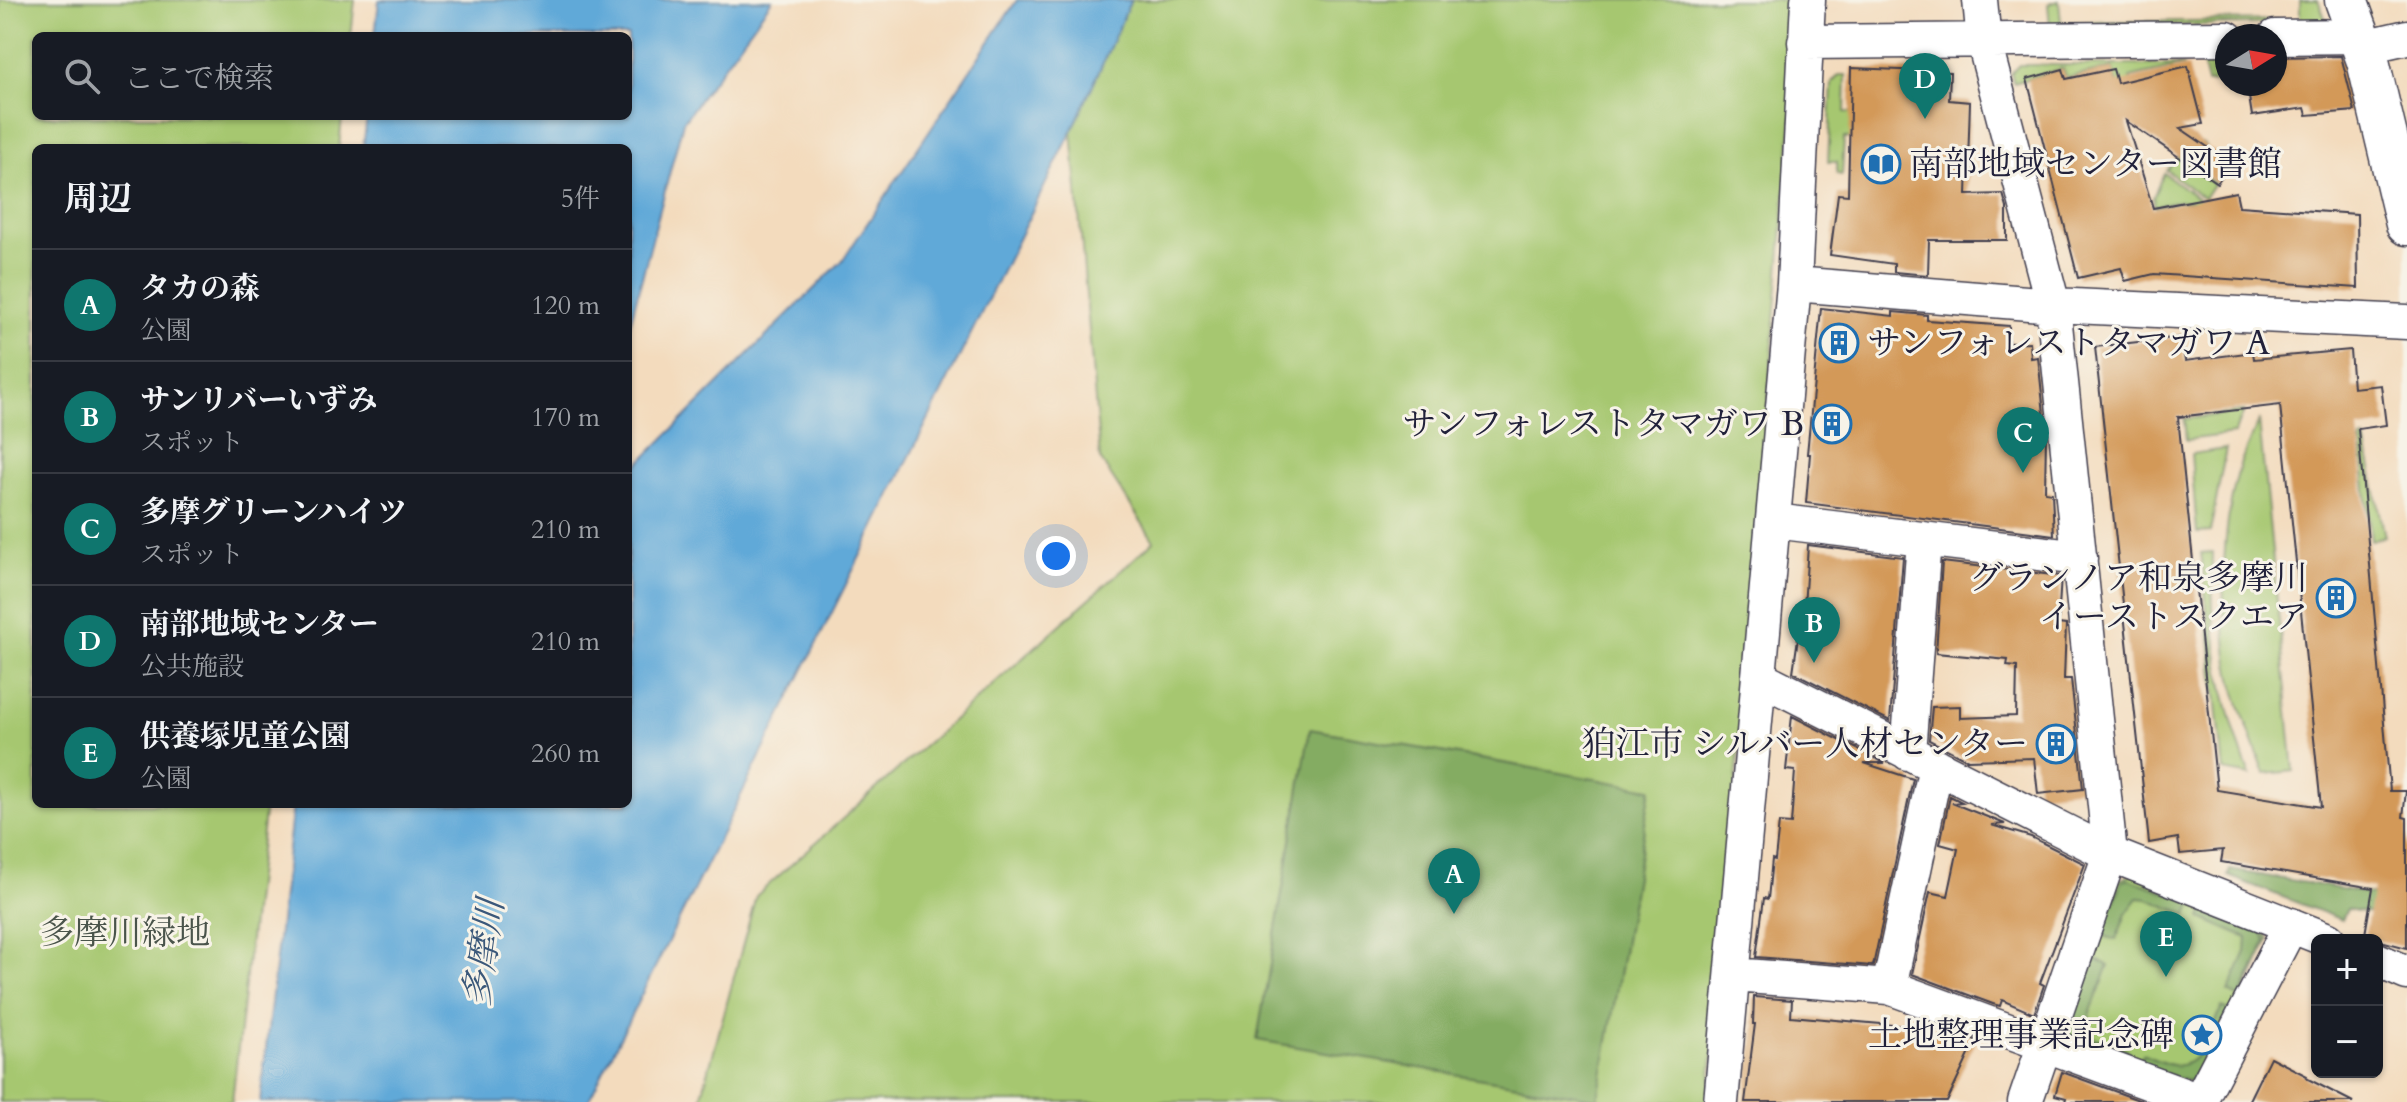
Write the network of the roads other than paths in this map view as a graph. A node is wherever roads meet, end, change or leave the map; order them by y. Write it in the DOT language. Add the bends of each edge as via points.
graph roads {
  1 [pos="1808,0"];
  2 [pos="1980,0"];
  3 [pos="2356,28"];
  4 [pos="2287,36"];
  5 [pos="2407,37"];
  6 [pos="2215,38"];
  7 [pos="1805,42"];
  8 [pos="1984,42"];
  9 [pos="2407,224"];
  10 [pos="1794,284"];
  11 [pos="2053,305"];
  12 [pos="2407,322"];
  13 [pos="1774,521"];
  14 [pos="1924,540"];
  15 [pos="2080,558"];
  16 [pos="1761,678"];
  17 [pos="1922,759"];
  18 [pos="2110,854"];
  19 [pos="2291,925"];
  20 [pos="2313,934"];
  21 [pos="2383,963"];
  22 [pos="2407,973"];
  23 [pos="1733,975"];
  24 [pos="1889,987"];
  25 [pos="2044,1046"];
  26 [pos="2199,1101"];
  27 [pos="1721,1102"];
  28 [pos="2025,1102"];
  1 -- 7 [label="street"];
  2 -- 8 [label="street"];
  3 -- 4 [label="street"];
  3 -- 5 [label="street"];
  3 -- 9 [label="street"];
  6 -- 8 [label="street"];
  7 -- 8 [label="street"];
  7 -- 10 [label="street"];
  8 -- 11 [label="street"];
  10 -- 11 [label="street"];
  10 -- 13 [label="street"];
  11 -- 12 [label="street"];
  11 -- 15 [label="street"];
  13 -- 14 [label="street"];
  13 -- 16 [label="street"];
  14 -- 15 [label="street"];
  14 -- 17 [label="street"];
  15 -- 18 [label="street"];
  16 -- 17 [label="street"];
  16 -- 23 [label="street"];
  17 -- 18 [label="street"];
  17 -- 24 [label="street"];
  18 -- 19 [label="street"];
  18 -- 25 [label="street"];
  19 -- 20 [label="street"];
  19 -- 26 [label="street"];
  21 -- 22 [label="street"];
  23 -- 24 [label="street"];
  23 -- 27 [label="street"];
  24 -- 25 [label="street"];
  25 -- 26 [label="street"];
  25 -- 28 [label="street"];
}
